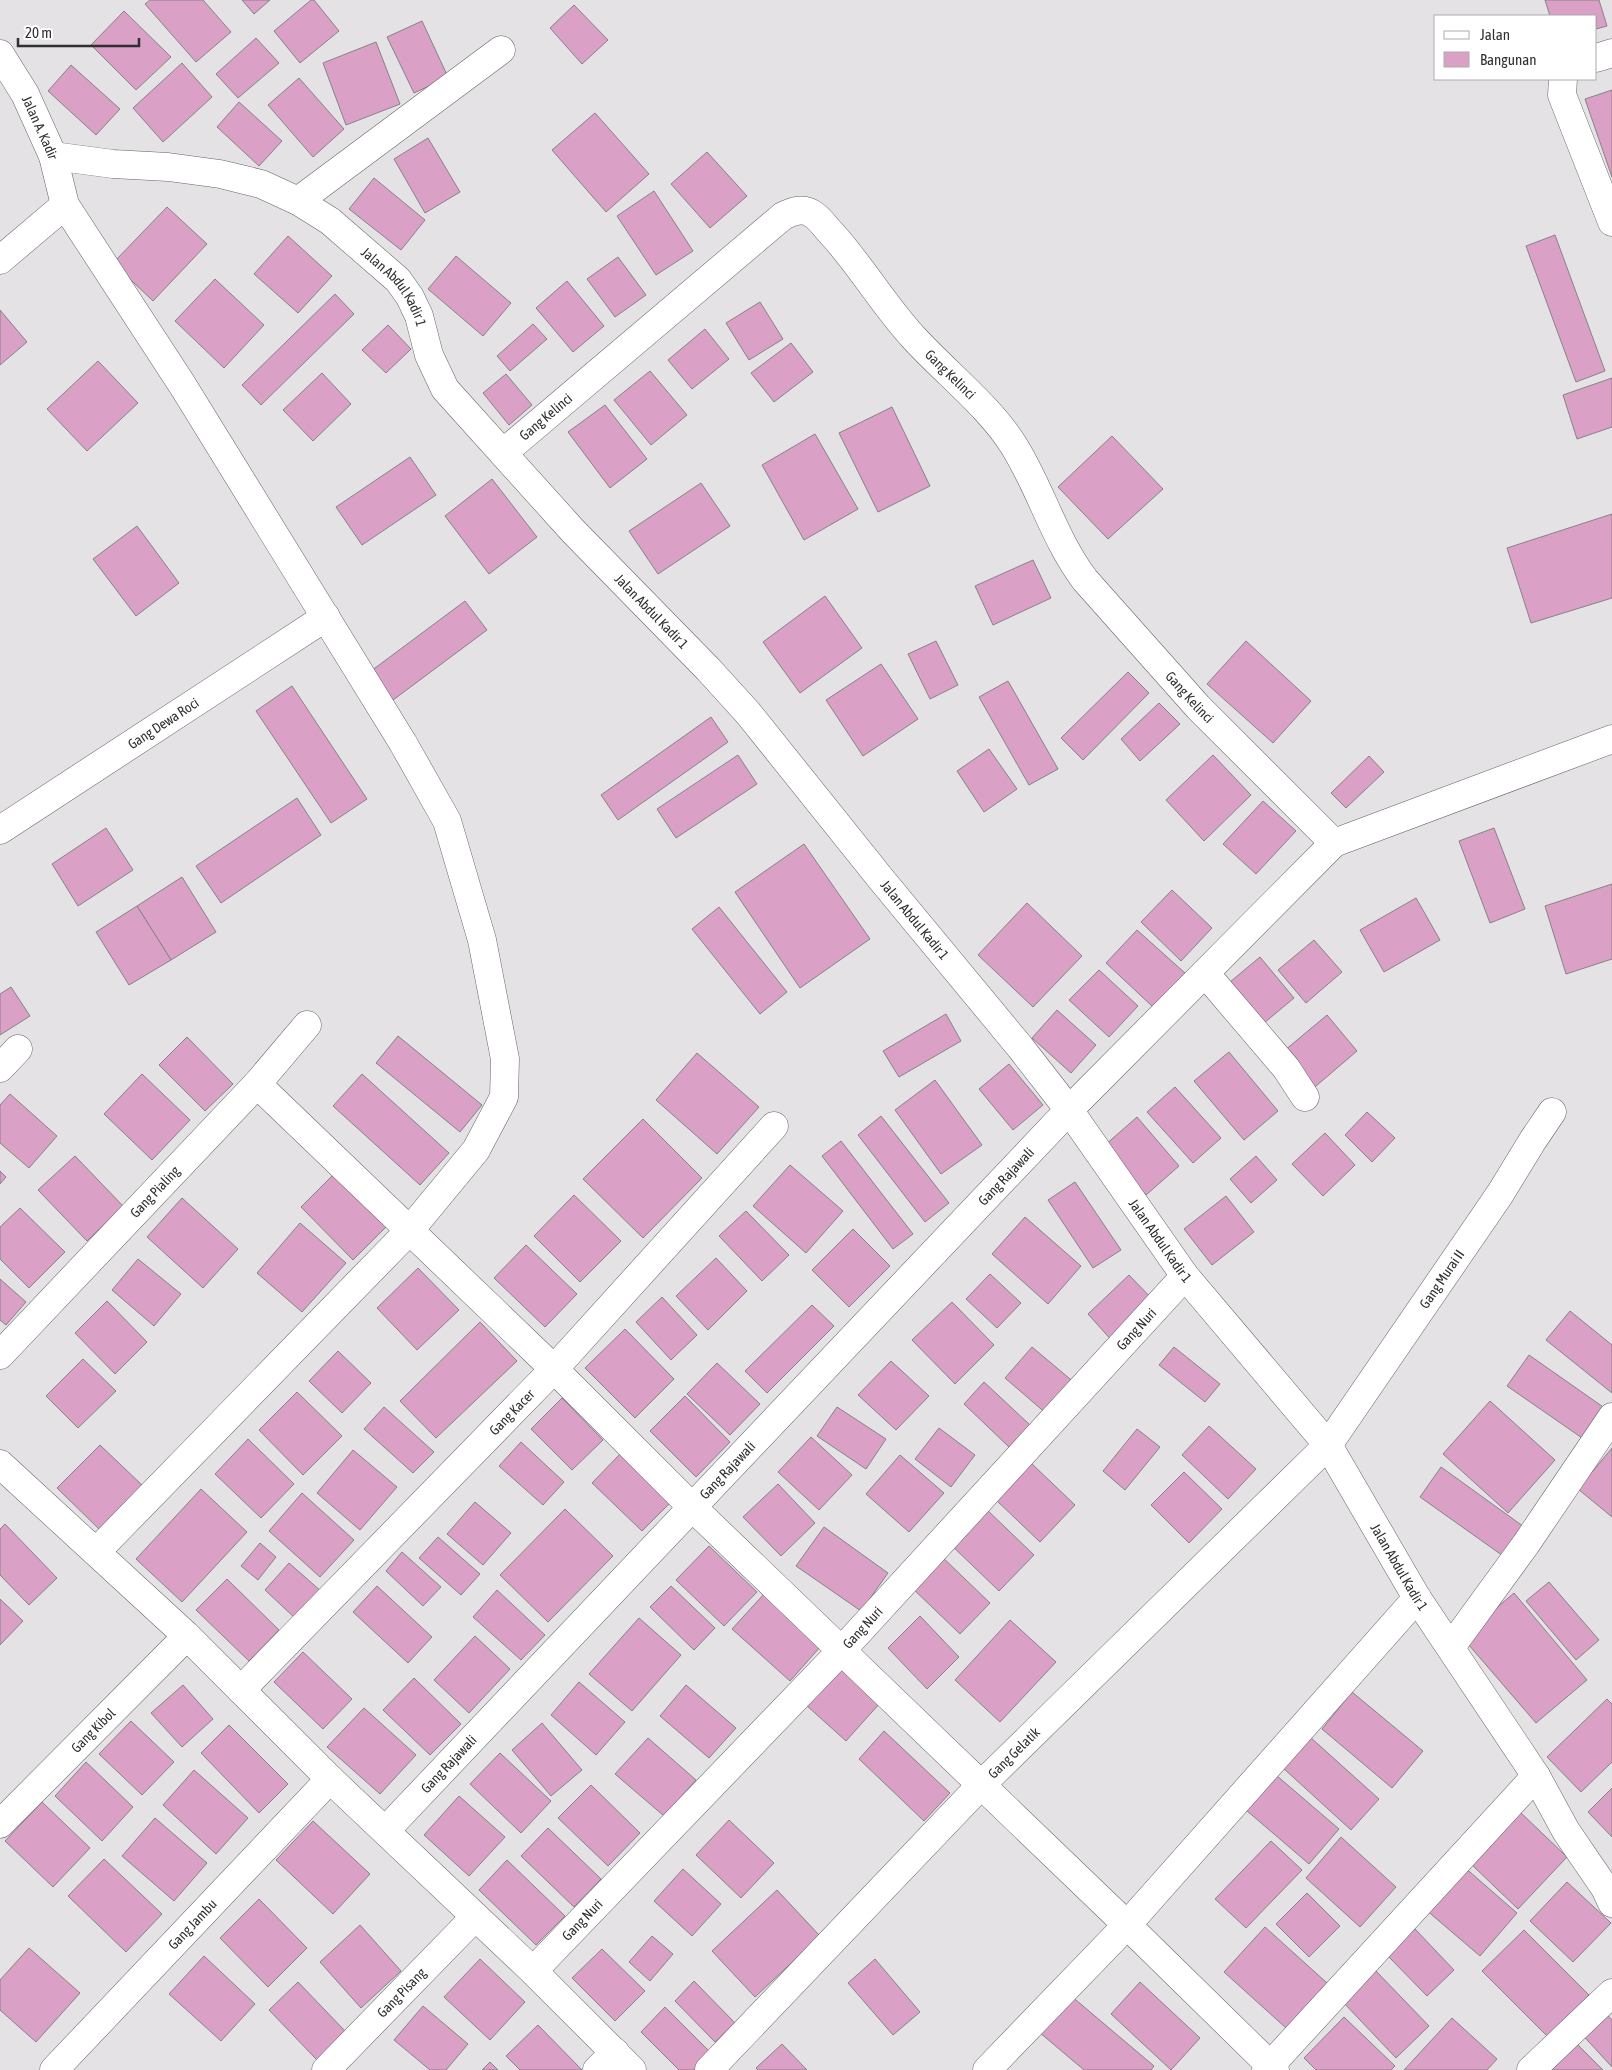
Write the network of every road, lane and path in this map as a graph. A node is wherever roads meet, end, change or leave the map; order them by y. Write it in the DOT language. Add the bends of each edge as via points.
graph roads {
  1 [pos="501,50"];
  2 [pos="1612,53"];
  3 [pos="0,54"];
  4 [pos="1597,58"];
  5 [pos="1563,80"];
  6 [pos="53,156"];
  7 [pos="298,201"];
  8 [pos="65,205"];
  9 [pos="1612,222"];
  10 [pos="0,260"];
  11 [pos="503,453"];
  12 [pos="326,618"];
  13 [pos="1612,739"];
  14 [pos="0,830"];
  15 [pos="1334,843"];
  16 [pos="1205,972"];
  17 [pos="307,1025"];
  18 [pos="257,1084"];
  19 [pos="1305,1097"];
  20 [pos="1069,1110"];
  21 [pos="1552,1112"];
  22 [pos="774,1126"];
  23 [pos="410,1230"];
  24 [pos="1185,1276"];
  25 [pos="0,1355"];
  26 [pos="554,1369"];
  27 [pos="1612,1417"];
  28 [pos="1328,1445"];
  29 [pos="0,1464"];
  30 [pos="692,1506"];
  31 [pos="96,1552"];
  32 [pos="1417,1598"];
  33 [pos="187,1636"];
  34 [pos="1450,1647"];
  35 [pos="842,1650"];
  36 [pos="241,1690"];
  37 [pos="1536,1776"];
  38 [pos="330,1779"];
  39 [pos="981,1785"];
  40 [pos="0,1824"];
  41 [pos="386,1830"];
  42 [pos="1610,1891"];
  43 [pos="475,1917"];
  44 [pos="1127,1925"];
  45 [pos="533,1971"];
  46 [pos="1612,1993"];
  47 [pos="615,2064"];
  48 [pos="1270,2069"];
  49 [pos="54,2070"];
  50 [pos="326,2070"];
  51 [pos="709,2070"];
  52 [pos="987,2070"];
  53 [pos="1531,2070"];
  1 -- 7 [label="street"];
  2 -- 4 [label="street"];
  3 -- 6 [label="street, Jalan A. Kadir" via="25,94"];
  5 -- 9 [label="street" via="1562,95"];
  6 -- 7 [label="street, Jalan Abdul Kadir 1" via="220,174 261,184"];
  6 -- 8 [label="street, Jalan A. Kadir"];
  7 -- 11 [label="street, Jalan Abdul Kadir 1" via="330,221 398,280 419,316 429,356 445,389"];
  8 -- 10 [label="street"];
  8 -- 12 [label="street, Jalan A. Kadir" via="184,386"];
  11 -- 15 [label="street, Gang Kelinci" via="783,216 807,210 849,253 914,338 1014,444 1072,563 1085,580 1198,707"];
  11 -- 20 [label="street, Jalan Abdul Kadir 1" via="573,531 748,713"];
  12 -- 14 [label="street, Gang Dewa Roci"];
  12 -- 23 [label="street, Jalan A. Kadir" via="447,821 482,940 505,1059 504,1097 480,1143"];
  13 -- 15 [label="street"];
  15 -- 16 [label="street, Gang Rajawali"];
  16 -- 19 [label="street" via="1286,1068"];
  16 -- 20 [label="street, Gang Rajawali"];
  17 -- 18 [label="street, Gang Pialing"];
  18 -- 23 [label="street"];
  18 -- 25 [label="street, Gang Pialing"];
  20 -- 24 [label="street, Jalan Abdul Kadir 1"];
  20 -- 30 [label="street, Gang Rajawali"];
  21 -- 28 [label="street, Gang Murai II" via="1500,1194"];
  22 -- 26 [label="street, Gang Kacer"];
  23 -- 26 [label="street"];
  23 -- 31 [label="street, Jalan A. Kadir"];
  24 -- 28 [label="street, Jalan Abdul Kadir 1"];
  24 -- 35 [label="street, Gang Nuri"];
  26 -- 30 [label="street"];
  26 -- 36 [label="street, Gang Kacer"];
  27 -- 34 [label="street" via="1526,1544"];
  28 -- 32 [label="street, Jalan Abdul Kadir 1"];
  28 -- 39 [label="street, Gang Gelatik"];
  29 -- 31 [label="street"];
  30 -- 35 [label="street"];
  30 -- 41 [label="street, Gang Rajawali"];
  31 -- 33 [label="street"];
  32 -- 34 [label="street, Jalan Abdul Kadir 1"];
  32 -- 44 [label="street"];
  33 -- 36 [label="street"];
  33 -- 40 [label="street, Gang Kibol"];
  34 -- 37 [label="street, Jalan Abdul Kadir 1"];
  35 -- 39 [label="street"];
  35 -- 45 [label="street, Gang Nuri"];
  36 -- 38 [label="street"];
  37 -- 42 [label="street, Jalan Abdul Kadir 1" via="1566,1831"];
  37 -- 48 [label="street"];
  38 -- 41 [label="street"];
  38 -- 49 [label="street, Gang Jambu"];
  39 -- 44 [label="street"];
  39 -- 51 [label="street, Gang Gelatik"];
  41 -- 43 [label="street"];
  43 -- 45 [label="street"];
  43 -- 50 [label="street, Gang Pisang"];
  44 -- 48 [label="street"];
  44 -- 52 [label="street"];
  45 -- 47 [label="street"];
  46 -- 53 [label="street"];
}
